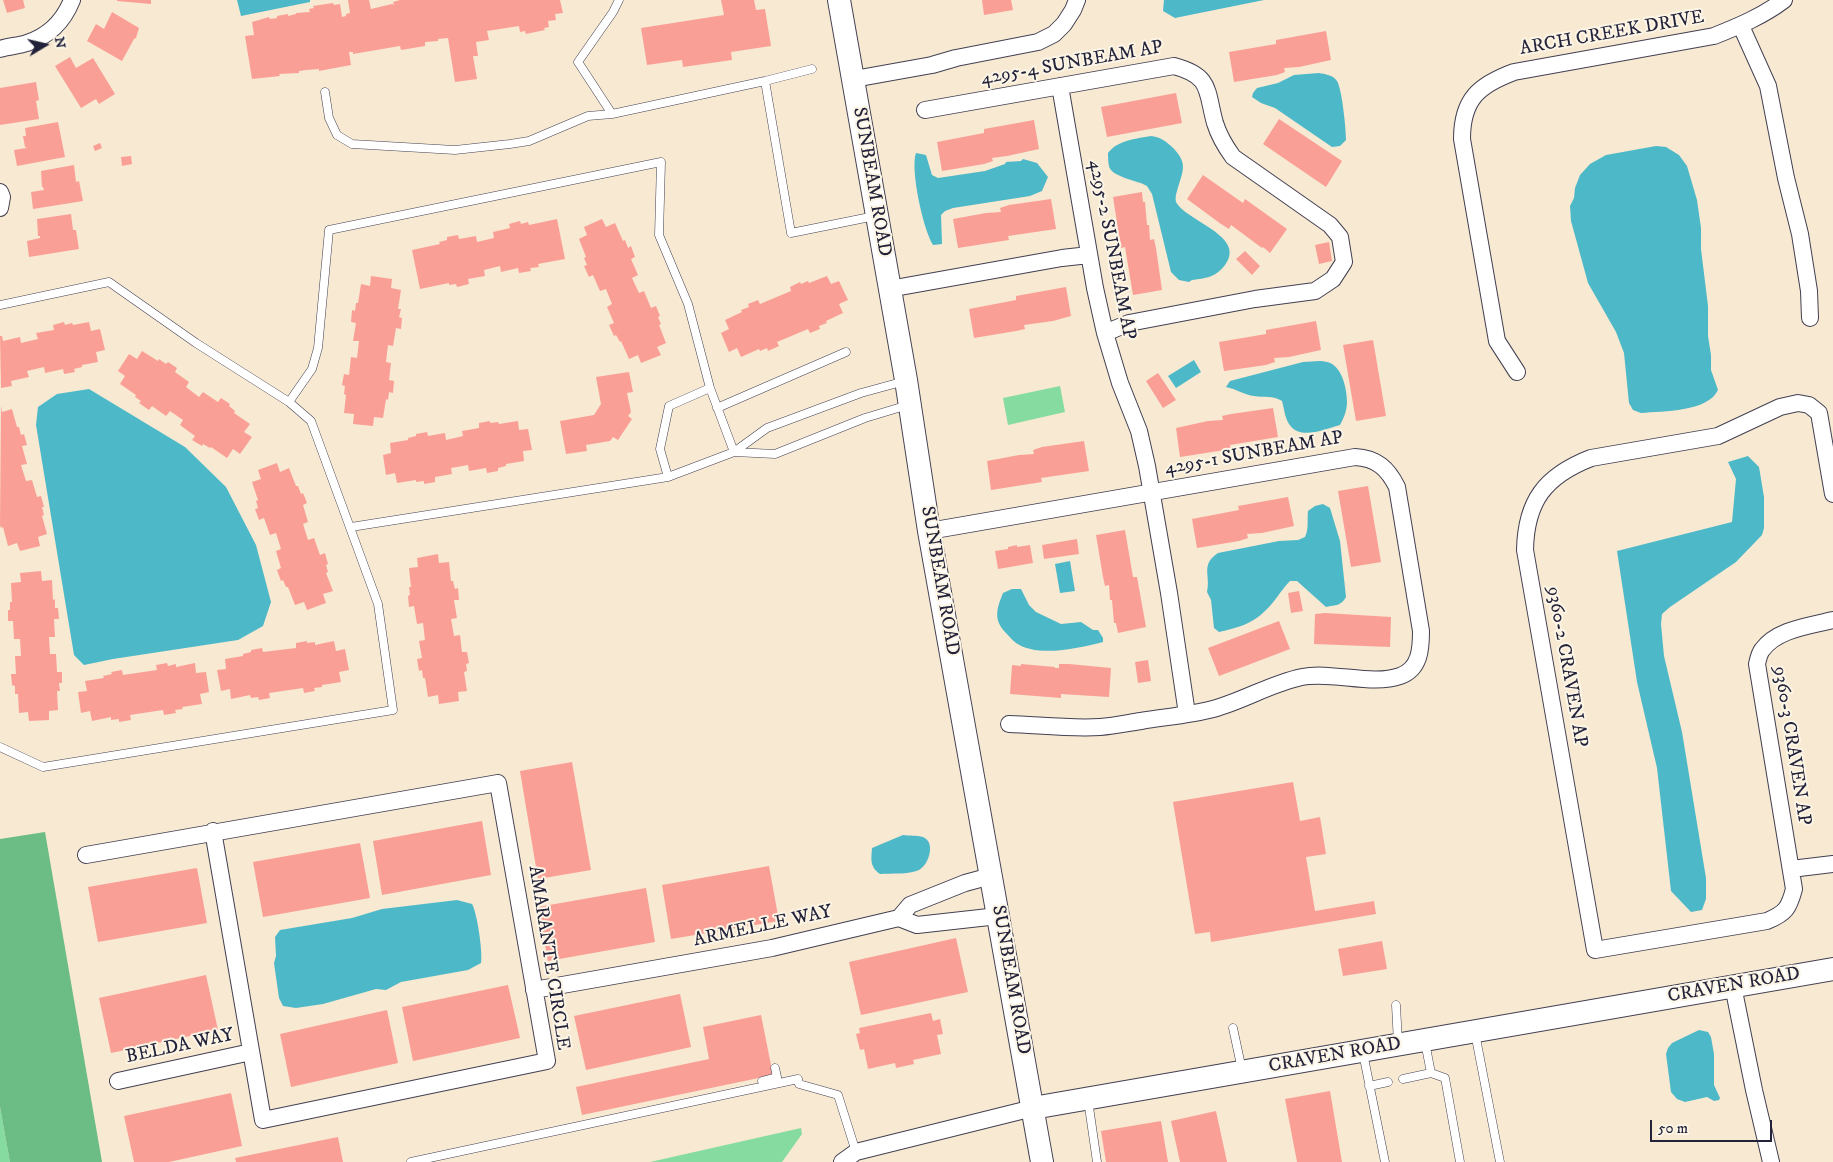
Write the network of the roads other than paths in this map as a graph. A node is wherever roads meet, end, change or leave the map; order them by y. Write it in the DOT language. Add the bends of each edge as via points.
graph roads {
  1 [pos="72,0"];
  2 [pos="619,0"];
  3 [pos="839,0"];
  4 [pos="1077,0"];
  5 [pos="1784,0"];
  6 [pos="1741,26"];
  7 [pos="0,49"];
  8 [pos="812,69"];
  9 [pos="854,79"];
  10 [pos="765,81"];
  11 [pos="1060,86"];
  12 [pos="325,92"];
  13 [pos="925,110"];
  14 [pos="612,114"];
  15 [pos="0,192"];
  16 [pos="0,208"];
  17 [pos="877,216"];
  18 [pos="1089,255"];
  19 [pos="889,288"];
  20 [pos="0,305"];
  21 [pos="1810,318"];
  22 [pos="1105,333"];
  23 [pos="846,352"];
  24 [pos="1517,372"];
  25 [pos="906,380"];
  26 [pos="710,388"];
  27 [pos="289,402"];
  28 [pos="910,405"];
  29 [pos="717,408"];
  30 [pos="734,452"];
  31 [pos="668,477"];
  32 [pos="1151,492"];
  33 [pos="1833,494"];
  34 [pos="351,527"];
  35 [pos="929,531"];
  36 [pos="1833,620"];
  37 [pos="1187,714"];
  38 [pos="1009,724"];
  39 [pos="0,747"];
  40 [pos="213,831"];
  41 [pos="86,855"];
  42 [pos="1833,864"];
  43 [pos="1791,868"];
  44 [pos="990,876"];
  45 [pos="998,916"];
  46 [pos="899,918"];
  47 [pos="1833,969"];
  48 [pos="1733,986"];
  49 [pos="534,990"];
  50 [pos="1396,1005"];
  51 [pos="1233,1028"];
  52 [pos="1474,1031"];
  53 [pos="1424,1040"];
  54 [pos="1398,1045"];
  55 [pos="1362,1051"];
  56 [pos="251,1052"];
  57 [pos="775,1068"];
  58 [pos="1242,1072"];
  59 [pos="1431,1073"];
  60 [pos="1403,1079"];
  61 [pos="118,1081"];
  62 [pos="762,1082"];
  63 [pos="1388,1082"];
  64 [pos="1369,1086"];
  65 [pos="1088,1099"];
  66 [pos="1033,1108"];
  67 [pos="856,1152"];
  68 [pos="411,1162"];
  69 [pos="842,1162"];
  70 [pos="1042,1162"];
  71 [pos="1097,1162"];
  72 [pos="1385,1162"];
  73 [pos="1460,1162"];
  74 [pos="1500,1162"];
  75 [pos="1771,1162"];
  1 -- 7 [label="street" via="56,26 43,36"];
  2 -- 14 [label="lane" via="578,62"];
  3 -- 9 [label="street, SUNBEAM ROAD"];
  4 -- 9 [label="street" via="1064,24 1054,34 1038,42"];
  5 -- 6 [label="street, ARCH CREEK DRIVE"];
  6 -- 21 [label="street" via="1768,86 1800,234"];
  6 -- 24 [label="street, ARCH CREEK DRIVE" via="1685,42 1514,72 1495,79 1474,96 1466,109 1462,139 1496,341"];
  8 -- 10 [label="lane"];
  9 -- 17 [label="street, SUNBEAM ROAD"];
  10 -- 14 [label="lane"];
  10 -- 17 [label="lane" via="791,233"];
  11 -- 13 [label="street, 4295-4 SUNBEAM AP"];
  11 -- 18 [label="street, 4295-2 SUNBEAM AP"];
  11 -- 22 [label="street, 4295-4 SUNBEAM AP" via="1174,66 1190,70 1208,89 1216,124 1233,157 1330,225 1340,236 1344,262 1333,279 1315,291 1138,322"];
  12 -- 14 [label="lane" via="329,118 337,135 352,144 455,150 529,142 588,116"];
  15 -- 16 [label="street"];
  17 -- 19 [label="street, SUNBEAM ROAD"];
  18 -- 19 [label="street"];
  18 -- 22 [label="street, 4295-2 SUNBEAM AP"];
  19 -- 25 [label="street, SUNBEAM ROAD"];
  20 -- 27 [label="lane" via="109,282"];
  22 -- 32 [label="street, 4295-2 SUNBEAM AP" via="1138,431"];
  23 -- 29 [label="lane"];
  25 -- 28 [label="street, SUNBEAM ROAD"];
  25 -- 30 [label="lane" via="861,392 767,428"];
  26 -- 27 [label="lane" via="688,304 659,235 660,162 329,230 318,348 312,369"];
  26 -- 29 [label="lane"];
  26 -- 31 [label="lane" via="669,406 660,448"];
  27 -- 34 [label="lane" via="312,421"];
  28 -- 30 [label="lane" via="865,418 775,454"];
  28 -- 35 [label="street, SUNBEAM ROAD"];
  29 -- 30 [label="lane"];
  30 -- 31 [label="lane"];
  31 -- 34 [label="lane"];
  32 -- 35 [label="street, 4295-1 SUNBEAM AP"];
  32 -- 37 [label="street, 4295-2 SUNBEAM AP"];
  32 -- 37 [label="street, 4295-1 SUNBEAM AP" via="1355,457 1366,457 1382,464 1397,487 1420,622 1418,659 1412,669 1401,675 1384,679 1303,677 1242,700"];
  33 -- 43 [label="street, 9360-2 CRAVEN AP" via="1819,413 1809,405 1798,403 1780,407 1718,436 1591,458 1573,465 1541,491 1525,528 1525,550 1595,950 1767,921 1782,914 1790,903 1794,889"];
  34 -- 39 [label="lane" via="378,604 393,710 43,766"];
  35 -- 44 [label="street, SUNBEAM ROAD"];
  36 -- 43 [label="street, 9360-3 CRAVEN AP" via="1785,632 1761,651 1757,664"];
  37 -- 38 [label="street, 4295-1 SUNBEAM AP" via="1100,727"];
  40 -- 41 [label="street"];
  40 -- 49 [label="street, AMARANTE CIRCLE" via="498,783"];
  40 -- 56 [label="street, AMARANTE CIRCLE"];
  42 -- 43 [label="street"];
  44 -- 45 [label="street, SUNBEAM ROAD"];
  44 -- 46 [label="street, ARMELLE WAY" via="910,905"];
  45 -- 46 [label="street" via="917,925"];
  45 -- 66 [label="street, SUNBEAM ROAD"];
  46 -- 49 [label="street, ARMELLE WAY" via="772,948"];
  47 -- 48 [label="street, CRAVEN ROAD"];
  48 -- 52 [label="street, CRAVEN ROAD"];
  48 -- 75 [label="street"];
  49 -- 56 [label="street, AMARANTE CIRCLE" via="547,1061 263,1120"];
  50 -- 54 [label="lane"];
  51 -- 58 [label="lane"];
  52 -- 53 [label="street, CRAVEN ROAD"];
  52 -- 74 [label="lane"];
  53 -- 54 [label="street, CRAVEN ROAD"];
  53 -- 59 [label="lane"];
  54 -- 55 [label="street, CRAVEN ROAD"];
  55 -- 58 [label="street, CRAVEN ROAD"];
  55 -- 64 [label="lane"];
  56 -- 61 [label="street, BELDA WAY"];
  57 -- 62 [label="lane" via="777,1077"];
  58 -- 65 [label="street, CRAVEN ROAD"];
  59 -- 60 [label="lane"];
  59 -- 73 [label="lane" via="1445,1078"];
  62 -- 67 [label="lane" via="798,1079 799,1084 838,1095"];
  62 -- 68 [label="lane"];
  63 -- 64 [label="lane"];
  64 -- 72 [label="lane"];
  65 -- 66 [label="street, CRAVEN ROAD"];
  65 -- 71 [label="lane"];
  66 -- 67 [label="street, CRAVEN ROAD"];
  66 -- 70 [label="street, SUNBEAM ROAD"];
  67 -- 69 [label="street, CRAVEN ROAD"];
}
